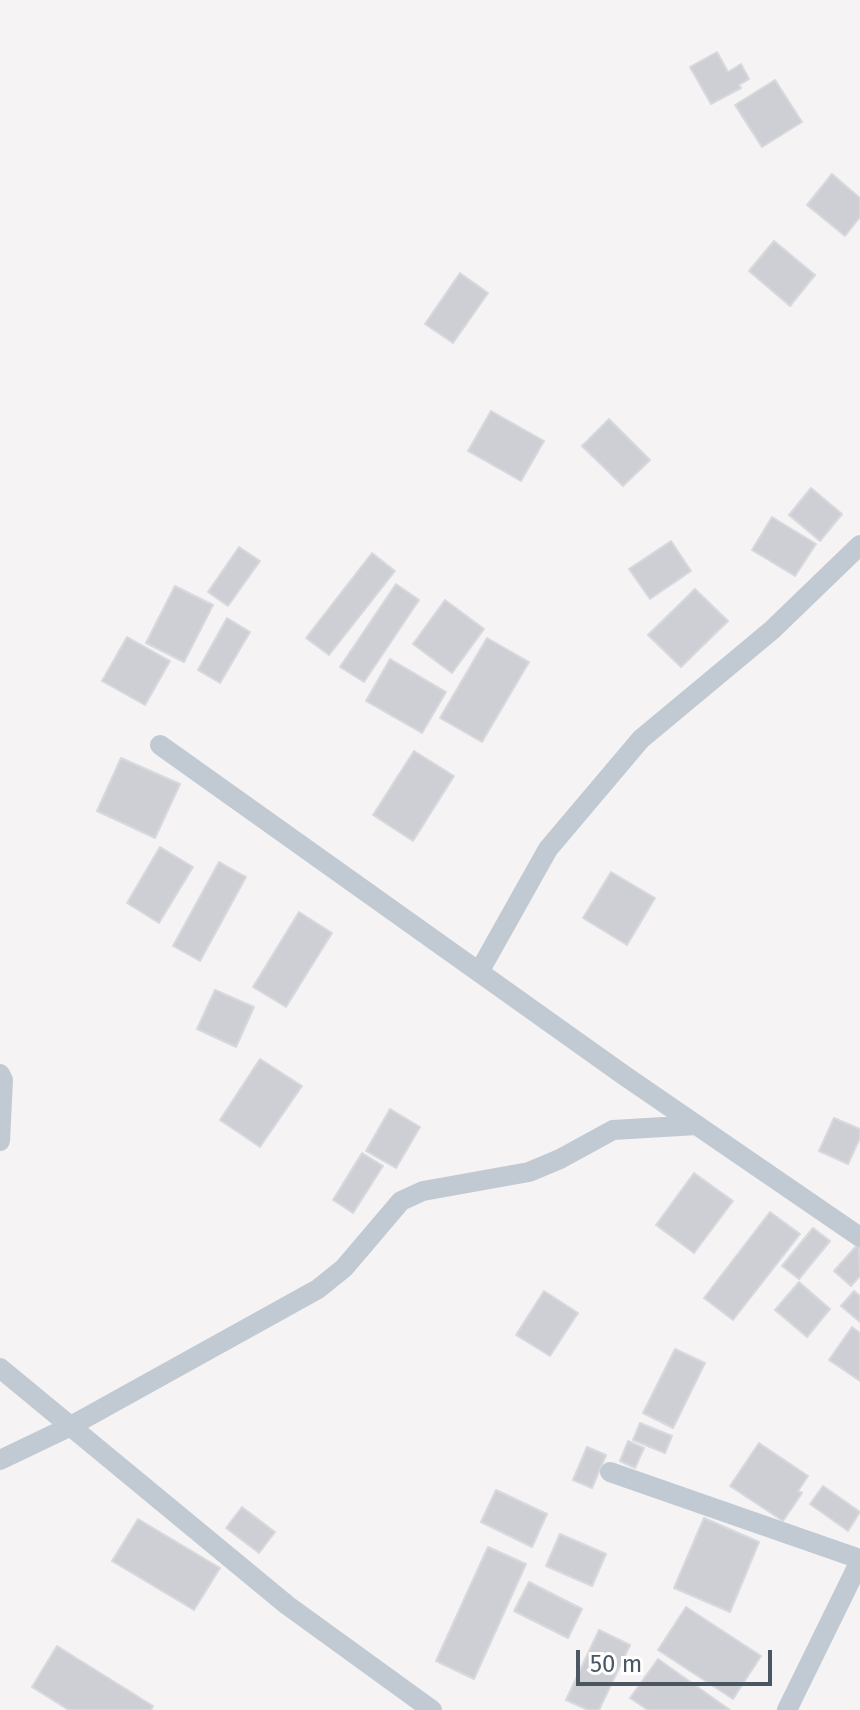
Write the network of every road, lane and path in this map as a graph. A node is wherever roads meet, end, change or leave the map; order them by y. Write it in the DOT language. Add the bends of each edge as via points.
graph roads {
  1 [pos="860,545"];
  2 [pos="160,745"];
  3 [pos="479,972"];
  4 [pos="0,1074"];
  5 [pos="697,1125"];
  6 [pos="0,1141"];
  7 [pos="860,1237"];
  8 [pos="0,1368"];
  9 [pos="69,1427"];
  10 [pos="0,1460"];
  11 [pos="610,1472"];
  12 [pos="860,1560"];
  13 [pos="432,1710"];
  14 [pos="787,1710"];
  1 -- 3 [label="street" via="772,630 641,739 548,849"];
  2 -- 3 [label="street"];
  3 -- 5 [label="street"];
  4 -- 6 [label="street"];
  5 -- 7 [label="street"];
  5 -- 9 [label="street" via="613,1130 529,1172 423,1191 401,1201 344,1268 318,1289"];
  8 -- 9 [label="street"];
  9 -- 10 [label="street"];
  9 -- 13 [label="street" via="287,1605"];
  11 -- 12 [label="street"];
  12 -- 14 [label="street"];
}
